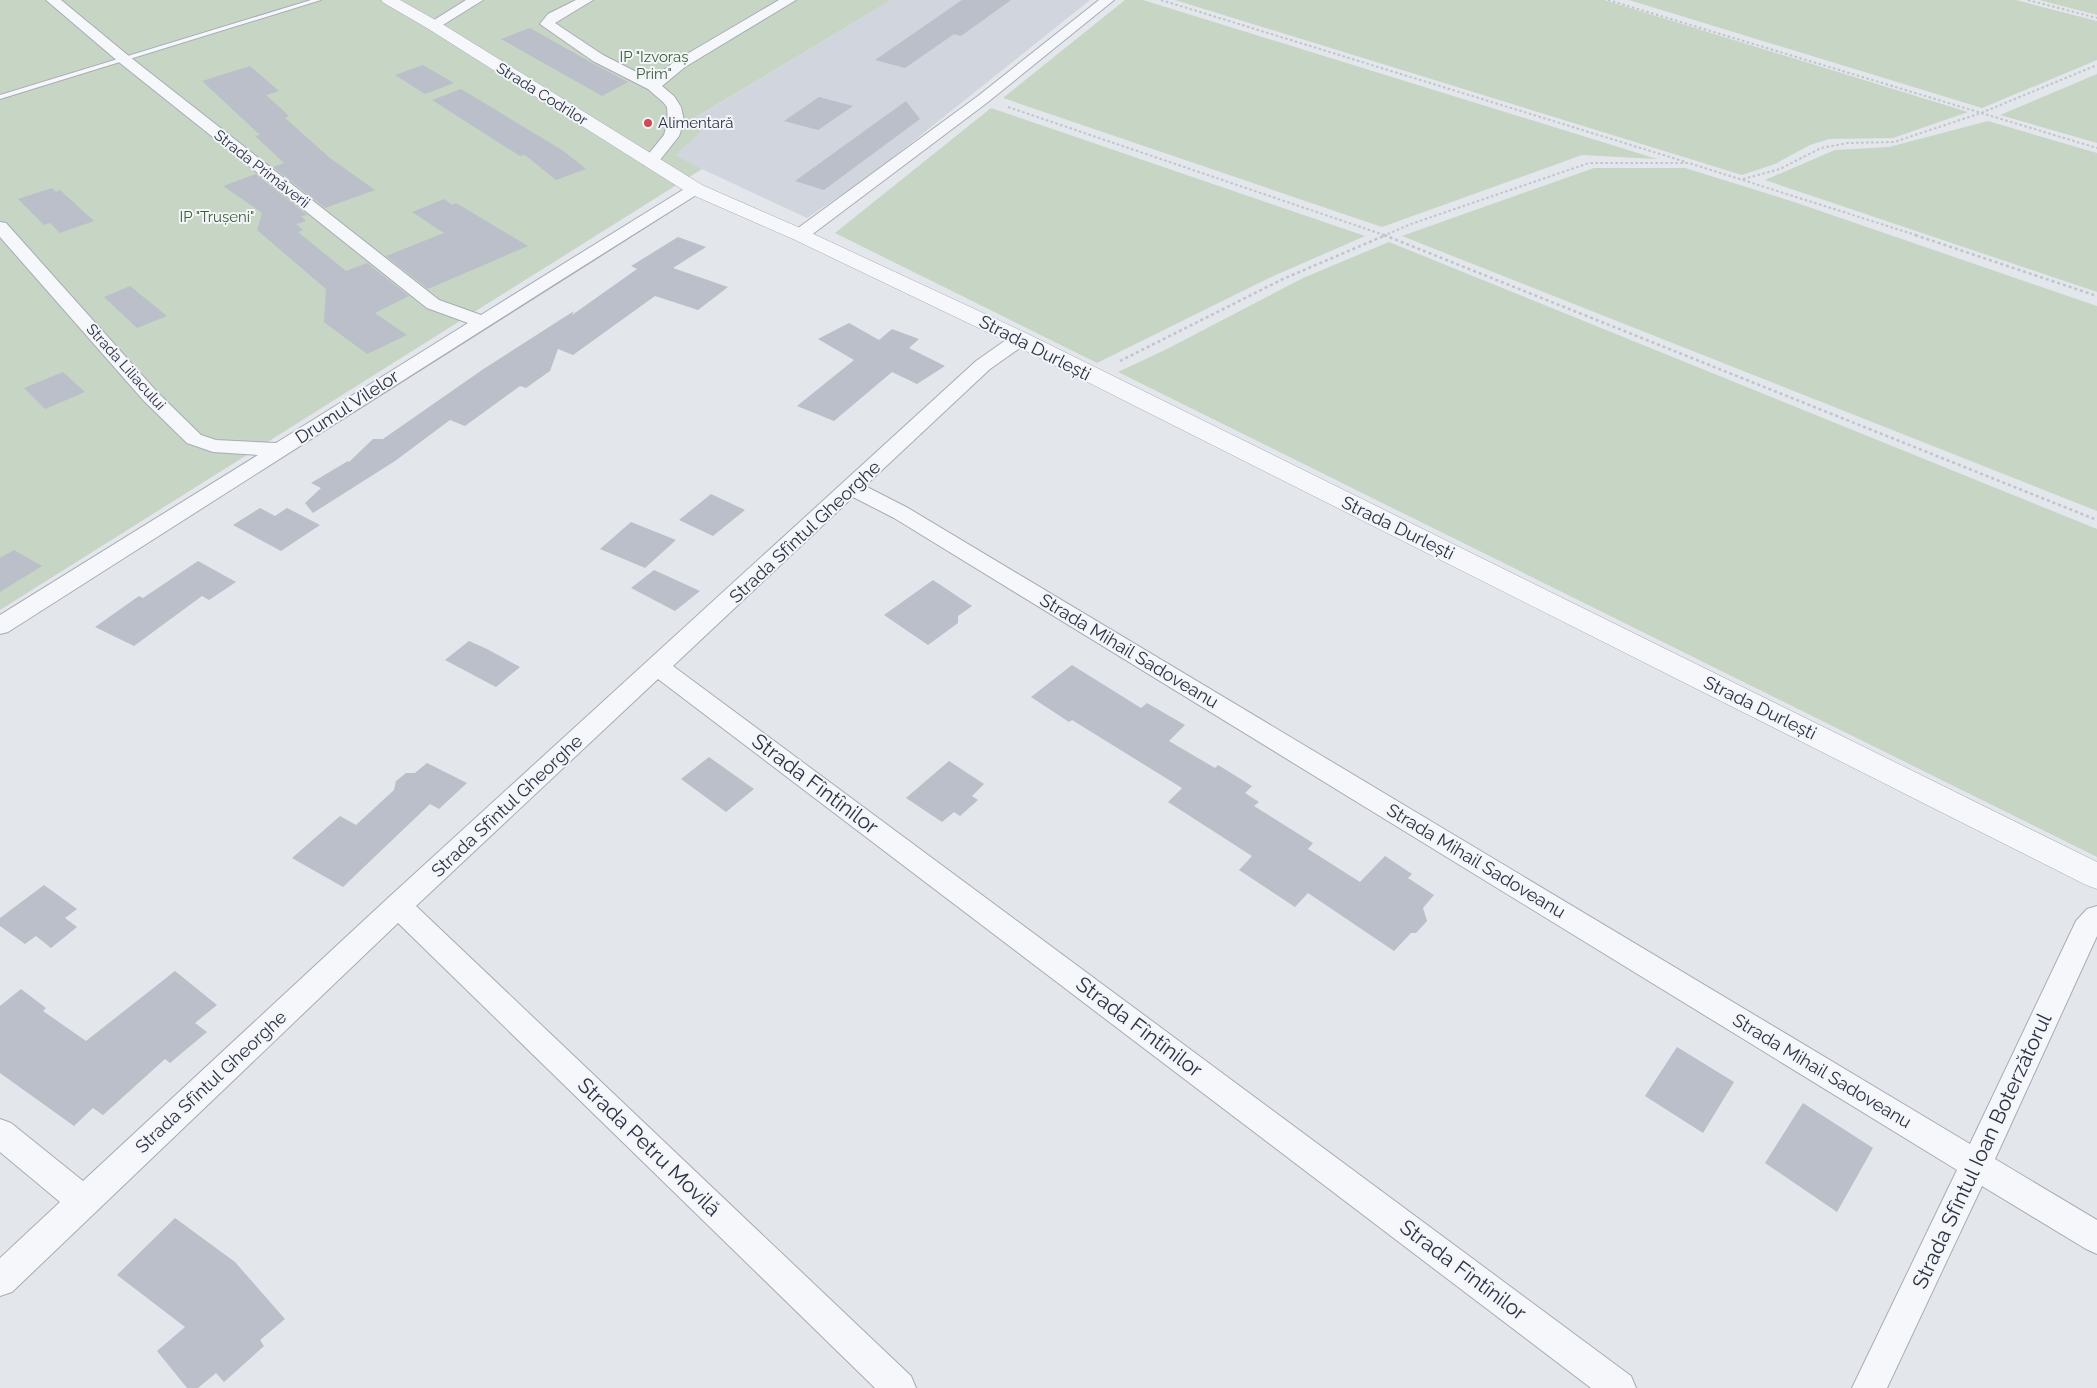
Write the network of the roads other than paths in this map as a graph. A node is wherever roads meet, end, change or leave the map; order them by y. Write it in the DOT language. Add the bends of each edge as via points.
graph roads {
  1 [pos="53,0"];
  2 [pos="318,0"];
  3 [pos="389,0"];
  4 [pos="476,0"];
  5 [pos="586,0"];
  6 [pos="789,0"];
  7 [pos="1107,0"];
  8 [pos="433,25"];
  9 [pos="125,60"];
  10 [pos="653,86"];
  11 [pos="0,97"];
  12 [pos="650,162"];
  13 [pos="695,188"];
  14 [pos="0,227"];
  15 [pos="800,235"];
  16 [pos="480,321"];
  17 [pos="1020,339"];
  18 [pos="282,450"];
  19 [pos="852,488"];
  20 [pos="0,626"];
  21 [pos="658,667"];
  22 [pos="2097,876"];
  23 [pos="398,906"];
  24 [pos="2097,917"];
  25 [pos="0,1133"];
  26 [pos="1976,1165"];
  27 [pos="84,1202"];
  28 [pos="2097,1238"];
  29 [pos="0,1280"];
  30 [pos="899,1388"];
  31 [pos="1619,1388"];
  32 [pos="1869,1388"];
  1 -- 9 [label="street, Strada Primăverii"];
  2 -- 9 [label="lane"];
  3 -- 8 [label="street, Strada Codrilor"];
  4 -- 8 [label="street"];
  5 -- 10 [label="street" via="553,16 547,24 598,58"];
  6 -- 10 [label="street" via="680,64"];
  7 -- 15 [label="street" via="983,99"];
  8 -- 12 [label="street, Strada Codrilor"];
  9 -- 11 [label="lane"];
  9 -- 16 [label="street, Strada Primăverii" via="432,304"];
  10 -- 12 [label="street" via="669,99 676,121 671,136"];
  12 -- 13 [label="street, Strada Codrilor"];
  13 -- 15 [label="street, Strada Durlești"];
  13 -- 16 [label="street, Drumul Vilelor"];
  14 -- 18 [label="street, Strada Liliacului" via="151,397 194,438 213,446"];
  15 -- 17 [label="street, Strada Durlești"];
  16 -- 18 [label="street, Drumul Vilelor"];
  17 -- 19 [label="street, Strada Sfîntul Gheorghe" via="983,366"];
  17 -- 22 [label="street, Strada Durlești"];
  18 -- 20 [label="street, Drumul Vilelor"];
  19 -- 21 [label="street, Strada Sfîntul Gheorghe"];
  19 -- 26 [label="street, Strada Mihail Sadoveanu" via="910,518"];
  21 -- 23 [label="street, Strada Sfîntul Gheorghe"];
  21 -- 31 [label="street, Strada Fîntînilor"];
  23 -- 27 [label="street, Strada Sfîntul Gheorghe"];
  23 -- 30 [label="street, Strada Petru Movilă"];
  24 -- 26 [label="street, Strada Sfîntul Ioan Boterzătorul" via="2086,929"];
  25 -- 27 [label="street"];
  26 -- 28 [label="street, Strada Mihail Sadoveanu"];
  26 -- 32 [label="street, Strada Sfîntul Ioan Boterzătorul"];
  27 -- 29 [label="street, Strada Sfîntul Gheorghe"];
}
